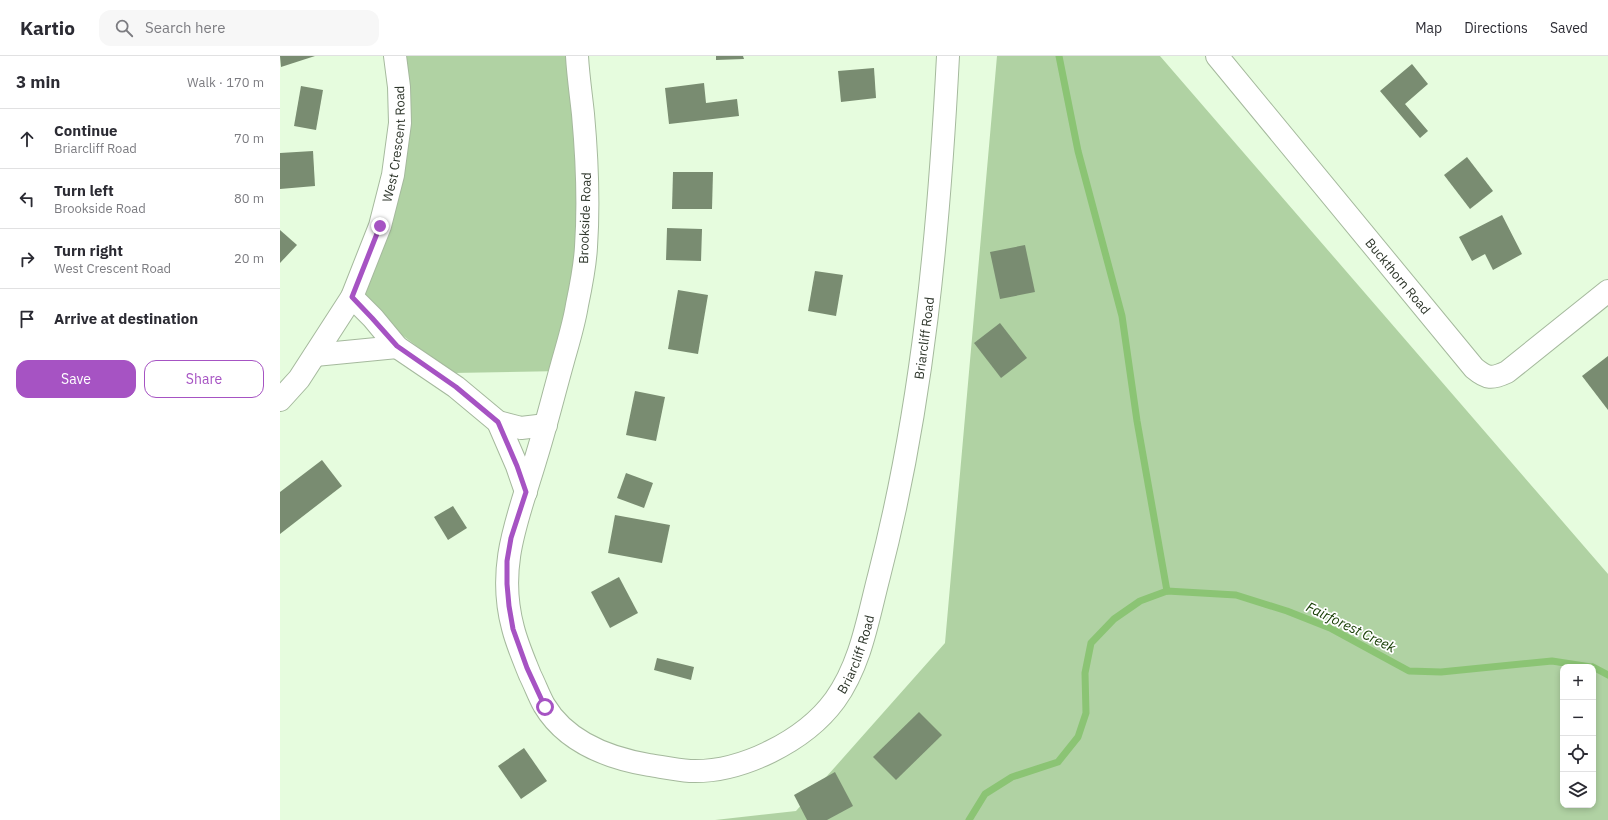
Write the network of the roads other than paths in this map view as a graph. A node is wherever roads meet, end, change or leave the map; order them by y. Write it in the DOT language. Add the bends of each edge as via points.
graph roads {
  1 [pos="395,56"];
  2 [pos="577,56"];
  3 [pos="948,56"];
  4 [pos="1217,56"];
  5 [pos="1608,291"];
  6 [pos="352,297"];
  7 [pos="397,346"];
  8 [pos="315,355"];
  9 [pos="280,400"];
  10 [pos="498,422"];
  11 [pos="546,425"];
  12 [pos="526,492"];
  1 -- 6 [label="street, West Crescent Road" via="400,123 393,175 380,226"];
  2 -- 11 [label="street, Brookside Road" via="587,183 586,249 576,310"];
  3 -- 12 [label="street, Briarcliff Road" via="944,138 926,322 910,433 888,543 860,651 849,679 828,709 812,724 766,754 742,764 716,769 691,771 639,763 611,757 586,745 563,728 545,707 513,629 507,584 507,561 511,538"];
  4 -- 5 [label="street, Buckthorn Road" via="1474,368 1484,376 1496,377 1507,372"];
  6 -- 7 [label="street"];
  6 -- 8 [label="street, West Crescent Road"];
  7 -- 8 [label="street"];
  7 -- 10 [label="street" via="456,387"];
  8 -- 9 [label="street, West Crescent Road" via="299,379"];
  10 -- 11 [label="street" via="521,428"];
  10 -- 12 [label="street"];
  11 -- 12 [label="street, Brookside Road"];
}
